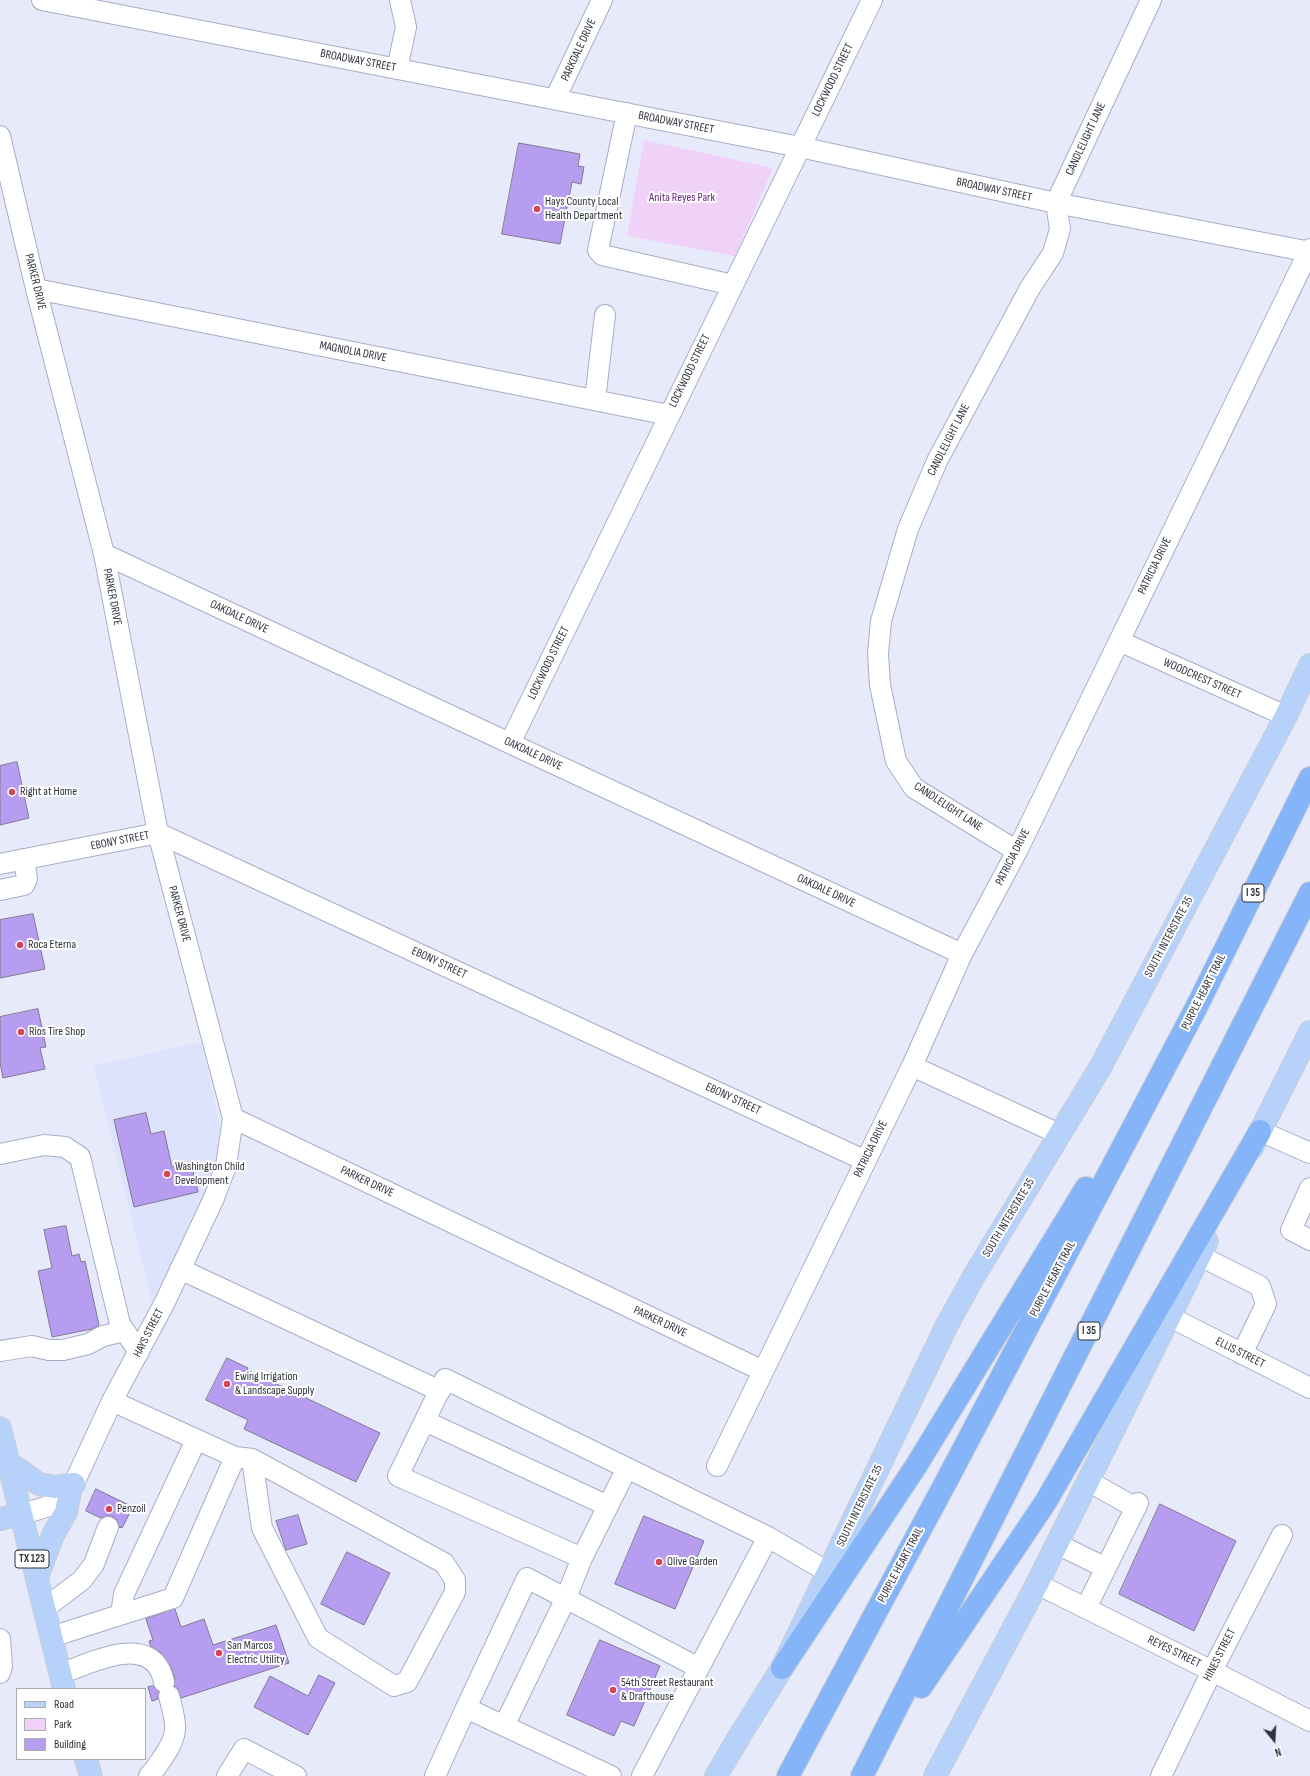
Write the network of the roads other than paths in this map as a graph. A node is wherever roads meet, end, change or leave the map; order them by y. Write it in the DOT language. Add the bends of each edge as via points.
graph roads {
  1 [pos="42,0"];
  2 [pos="400,0"];
  3 [pos="602,0"];
  4 [pos="872,0"];
  5 [pos="1151,0"];
  6 [pos="397,69"];
  7 [pos="555,99"];
  8 [pos="627,113"];
  9 [pos="0,136"];
  10 [pos="800,147"];
  11 [pos="1056,203"];
  12 [pos="1309,251"];
  13 [pos="733,284"];
  14 [pos="36,288"];
  15 [pos="604,315"];
  16 [pos="595,400"];
  17 [pos="669,415"];
  18 [pos="104,554"];
  19 [pos="1119,641"];
  20 [pos="1310,665"];
  21 [pos="1286,716"];
  22 [pos="510,743"];
  23 [pos="1310,778"];
  24 [pos="158,833"];
  25 [pos="1017,851"];
  26 [pos="24,859"];
  27 [pos="0,864"];
  28 [pos="0,890"];
  29 [pos="1310,893"];
  30 [pos="962,954"];
  31 [pos="1196,1008"];
  32 [pos="1310,1032"];
  33 [pos="912,1066"];
  34 [pos="233,1118"];
  35 [pos="1260,1131"];
  36 [pos="1059,1134"];
  37 [pos="1310,1152"];
  38 [pos="0,1154"];
  39 [pos="866,1161"];
  40 [pos="1310,1188"];
  41 [pos="1310,1240"];
  42 [pos="1200,1256"];
  43 [pos="180,1269"];
  44 [pos="1170,1317"];
  45 [pos="125,1331"];
  46 [pos="0,1351"];
  47 [pos="139,1352"];
  48 [pos="1242,1354"];
  49 [pos="763,1371"];
  50 [pos="1310,1388"];
  51 [pos="440,1390"];
  52 [pos="112,1401"];
  53 [pos="425,1421"];
  54 [pos="0,1428"];
  55 [pos="196,1440"];
  56 [pos="243,1458"];
  57 [pos="8,1462"];
  58 [pos="717,1466"];
  59 [pos="627,1468"];
  60 [pos="1088,1481"];
  61 [pos="72,1488"];
  62 [pos="608,1506"];
  63 [pos="21,1514"];
  64 [pos="0,1519"];
  65 [pos="108,1527"];
  66 [pos="1282,1535"];
  67 [pos="768,1537"];
  68 [pos="1057,1544"];
  69 [pos="582,1558"];
  70 [pos="1106,1568"];
  71 [pos="828,1572"];
  72 [pos="37,1577"];
  73 [pos="1037,1584"];
  74 [pos="566,1598"];
  75 [pos="45,1608"];
  76 [pos="1086,1608"];
  77 [pos="124,1613"];
  78 [pos="51,1637"];
  79 [pos="0,1639"];
  80 [pos="699,1668"];
  81 [pos="782,1668"];
  82 [pos="1212,1671"];
  83 [pos="0,1673"];
  84 [pos="62,1682"];
  85 [pos="466,1708"];
  86 [pos="1310,1721"];
  87 [pos="504,1726"];
  88 [pos="86,1760"];
  89 [pos="865,1772"];
  90 [pos="91,1776"];
  91 [pos="149,1776"];
  92 [pos="227,1776"];
  93 [pos="296,1776"];
  94 [pos="435,1776"];
  95 [pos="611,1776"];
  96 [pos="642,1776"];
  97 [pos="716,1776"];
  98 [pos="788,1776"];
  99 [pos="935,1776"];
  100 [pos="1161,1776"];
  1 -- 6 [label="street, BROADWAY STREET"];
  2 -- 6 [label="street" via="406,27"];
  3 -- 7 [label="street, PARKDALE DRIVE"];
  4 -- 10 [label="street, LOCKWOOD STREET"];
  5 -- 11 [label="street, CANDLELIGHT LANE"];
  6 -- 7 [label="street, BROADWAY STREET"];
  7 -- 8 [label="street, BROADWAY STREET"];
  8 -- 10 [label="street, BROADWAY STREET"];
  8 -- 13 [label="street" via="598,250 602,255"];
  9 -- 14 [label="street, PARKER DRIVE"];
  10 -- 11 [label="street, BROADWAY STREET"];
  10 -- 13 [label="street, LOCKWOOD STREET"];
  11 -- 12 [label="street, BROADWAY STREET"];
  11 -- 25 [label="street, CANDLELIGHT LANE" via="1060,229 1053,253 1030,288 937,461 908,529 881,621 878,653 880,685 896,761 914,788"];
  12 -- 19 [label="street, PATRICIA DRIVE"];
  13 -- 17 [label="street, LOCKWOOD STREET"];
  14 -- 16 [label="street, MAGNOLIA DRIVE"];
  14 -- 18 [label="street, PARKER DRIVE"];
  15 -- 16 [label="street"];
  16 -- 17 [label="street, MAGNOLIA DRIVE"];
  17 -- 22 [label="street, LOCKWOOD STREET"];
  18 -- 22 [label="street, OAKDALE DRIVE"];
  18 -- 24 [label="street, PARKER DRIVE"];
  19 -- 21 [label="street, WOODCREST STREET"];
  19 -- 25 [label="street, PATRICIA DRIVE"];
  20 -- 21 [label="main road, SOUTH INTERSTATE 35"];
  21 -- 36 [label="main road, SOUTH INTERSTATE 35" via="1102,1066"];
  22 -- 30 [label="street, OAKDALE DRIVE"];
  23 -- 31 [label="highway, PURPLE HEART TRAIL / I 35"];
  24 -- 26 [label="street, EBONY STREET"];
  24 -- 34 [label="street, PARKER DRIVE"];
  24 -- 39 [label="street, EBONY STREET"];
  25 -- 30 [label="street, PATRICIA DRIVE"];
  26 -- 27 [label="street, EBONY STREET"];
  26 -- 28 [label="street" via="27,879 24,885"];
  29 -- 89 [label="highway, I 35"];
  30 -- 33 [label="street, PATRICIA DRIVE"];
  31 -- 81 [label="highway" via="916,1466"];
  31 -- 98 [label="highway, PURPLE HEART TRAIL / I 35"];
  32 -- 35 [label="main road"];
  33 -- 36 [label="street"];
  33 -- 39 [label="street, PATRICIA DRIVE"];
  34 -- 43 [label="street, HAYS STREET" via="226,1166 214,1198"];
  34 -- 49 [label="street, PARKER DRIVE"];
  35 -- 37 [label="street"];
  35 -- 42 [label="main road"];
  35 -- 89 [label="highway" via="1045,1503"];
  36 -- 71 [label="main road, SOUTH INTERSTATE 35" via="947,1325"];
  38 -- 45 [label="street" via="44,1145 65,1147 80,1157 120,1324"];
  39 -- 49 [label="street, PATRICIA DRIVE"];
  40 -- 41 [label="street" via="1291,1230"];
  42 -- 44 [label="main road"];
  42 -- 48 [label="street" via="1260,1286 1266,1304"];
  43 -- 47 [label="street, HAYS STREET"];
  43 -- 51 [label="street"];
  44 -- 48 [label="street, ELLIS STREET"];
  44 -- 60 [label="main road"];
  45 -- 46 [label="street" via="63,1350 32,1346"];
  45 -- 47 [label="street"];
  47 -- 52 [label="street, HAYS STREET"];
  48 -- 50 [label="street, ELLIS STREET"];
  49 -- 58 [label="street, PATRICIA DRIVE"];
  51 -- 53 [label="street"];
  51 -- 59 [label="street" via="445,1379"];
  52 -- 55 [label="street"];
  52 -- 61 [label="street, HAYS STREET"];
  53 -- 62 [label="street"];
  53 -- 69 [label="street" via="398,1476"];
  54 -- 57 [label="main road, TX 123"];
  55 -- 56 [label="street"];
  55 -- 77 [label="street" via="124,1594"];
  56 -- 56 [label="street" via="444,1563 455,1580 455,1592 407,1682 394,1686 318,1638 262,1528"];
  56 -- 77 [label="street" via="173,1598"];
  57 -- 61 [label="main road" via="39,1484"];
  57 -- 63 [label="main road, TX 123"];
  59 -- 62 [label="street"];
  59 -- 67 [label="street"];
  60 -- 68 [label="main road"];
  60 -- 70 [label="street" via="1137,1506"];
  61 -- 63 [label="street, HAYS STREET" via="63,1500"];
  61 -- 72 [label="main road" via="66,1512"];
  62 -- 69 [label="street"];
  63 -- 64 [label="main road"];
  63 -- 72 [label="main road, TX 123"];
  65 -- 75 [label="street" via="94,1564 82,1580"];
  66 -- 82 [label="street, HINES STREET"];
  67 -- 71 [label="street"];
  67 -- 80 [label="street"];
  68 -- 70 [label="street"];
  68 -- 73 [label="main road"];
  69 -- 74 [label="street"];
  70 -- 76 [label="street"];
  71 -- 81 [label="main road, SOUTH INTERSTATE 35"];
  72 -- 75 [label="main road, TX 123"];
  73 -- 76 [label="street, REYES STREET"];
  73 -- 99 [label="main road"];
  74 -- 80 [label="street"];
  74 -- 85 [label="street" via="527,1578"];
  74 -- 87 [label="street"];
  75 -- 78 [label="main road, TX 123"];
  76 -- 82 [label="street, REYES STREET"];
  77 -- 78 [label="street"];
  78 -- 84 [label="main road, TX 123"];
  79 -- 83 [label="street"];
  80 -- 96 [label="street"];
  81 -- 97 [label="main road, SOUTH INTERSTATE 35"];
  82 -- 86 [label="street, REYES STREET"];
  82 -- 100 [label="street, HINES STREET"];
  84 -- 91 [label="street" via="114,1656 127,1653 148,1657 160,1670 174,1716 175,1736"];
  85 -- 87 [label="street"];
  85 -- 94 [label="street"];
  87 -- 95 [label="street"];
  88 -- 90 [label="main road"];
  92 -- 93 [label="street" via="244,1749"];
}
